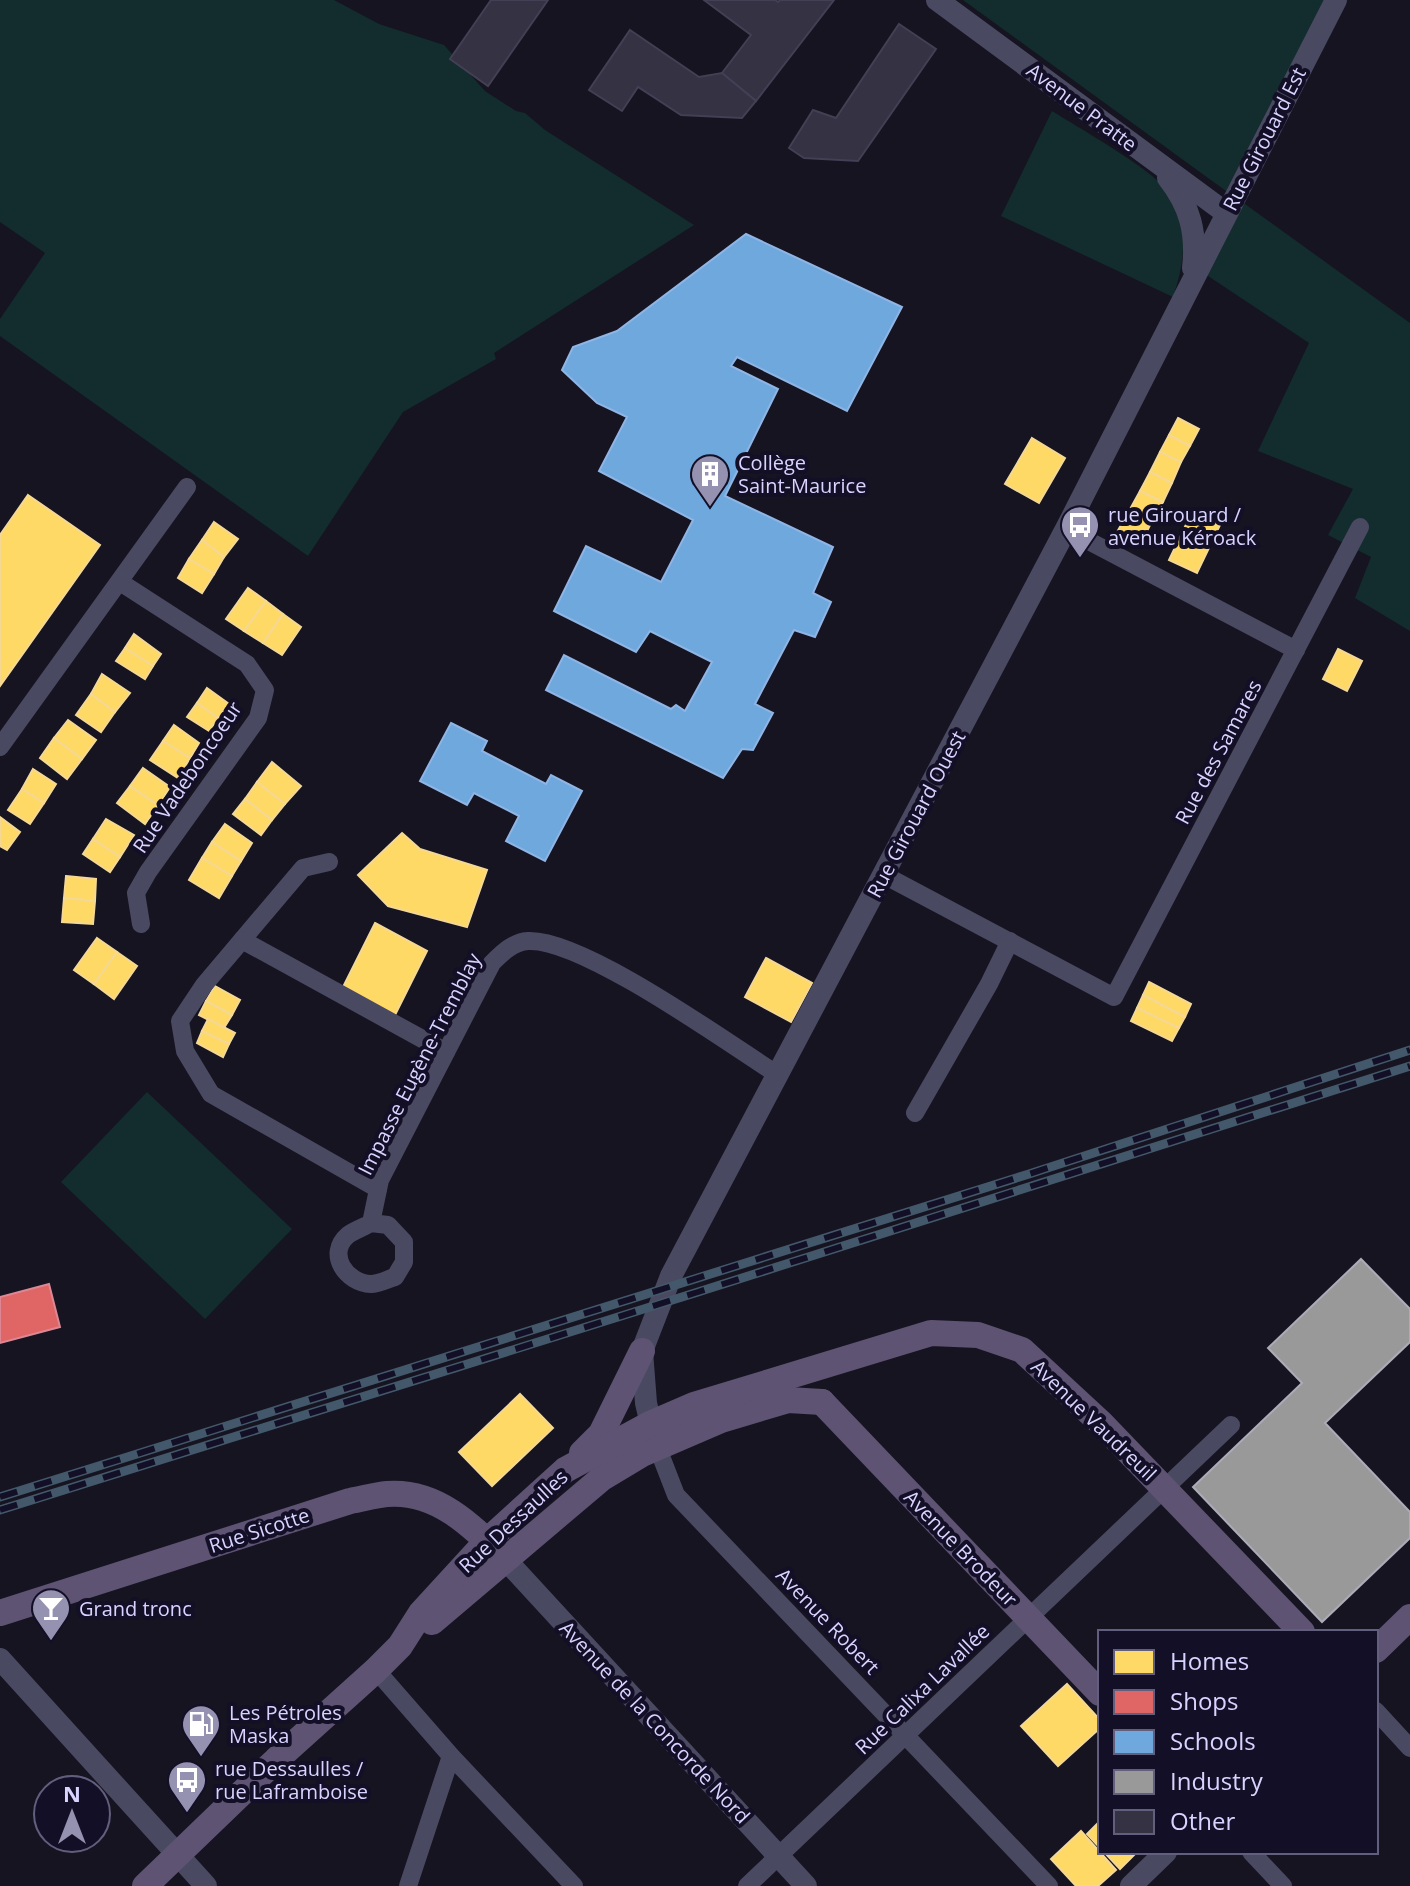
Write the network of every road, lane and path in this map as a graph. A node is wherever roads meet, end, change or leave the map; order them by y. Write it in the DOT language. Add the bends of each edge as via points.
graph roads {
  1 [pos="937,0"];
  2 [pos="1336,0"];
  3 [pos="1154,161"];
  4 [pos="1226,213"];
  5 [pos="1192,279"];
  6 [pos="187,487"];
  7 [pos="1360,527"];
  8 [pos="1066,529"];
  9 [pos="120,582"];
  10 [pos="1296,650"];
  11 [pos="2,741"];
  12 [pos="329,862"];
  13 [pos="884,875"];
  14 [pos="141,924"];
  15 [pos="242,940"];
  16 [pos="1010,941"];
  17 [pos="446,1052"];
  18 [pos="778,1075"];
  19 [pos="915,1113"];
  20 [pos="378,1189"];
  21 [pos="371,1223"];
  22 [pos="642,1351"];
  23 [pos="832,1364"];
  24 [pos="822,1402"];
  25 [pos="1231,1425"];
  26 [pos="654,1435"];
  27 [pos="565,1470"];
  28 [pos="1164,1489"];
  29 [pos="496,1550"];
  30 [pos="0,1613"];
  31 [pos="1410,1617"];
  32 [pos="1028,1618"];
  33 [pos="1300,1630"];
  34 [pos="1378,1648"];
  35 [pos="0,1659"];
  36 [pos="376,1670"];
  37 [pos="1098,1691"];
  38 [pos="1378,1713"];
  39 [pos="906,1734"];
  40 [pos="1410,1748"];
  41 [pos="451,1756"];
  42 [pos="1164,1854"];
  43 [pos="1253,1854"];
  44 [pos="176,1856"];
  45 [pos="778,1856"];
  46 [pos="145,1886"];
  47 [pos="206,1886"];
  48 [pos="408,1886"];
  49 [pos="574,1886"];
  50 [pos="747,1886"];
  51 [pos="806,1886"];
  52 [pos="1049,1886"];
  53 [pos="1131,1886"];
  54 [pos="1283,1886"];
  1 -- 3 [label="street, Avenue Pratte"];
  2 -- 4 [label="street, Rue Girouard Est"];
  3 -- 4 [label="street, Avenue Pratte"];
  3 -- 5 [label="street" via="1192,219"];
  4 -- 5 [label="street, Rue Girouard Est"];
  5 -- 8 [label="street, Rue Girouard Ouest"];
  6 -- 9 [label="street"];
  7 -- 10 [label="street, Rue des Samares"];
  8 -- 10 [label="street"];
  8 -- 13 [label="street, Rue Girouard Ouest"];
  9 -- 11 [label="street"];
  9 -- 14 [label="street, Rue Vadeboncoeur" via="247,664 265,690 258,718 136,893"];
  10 -- 16 [label="street, Rue des Samares" via="1114,997"];
  12 -- 15 [label="street" via="303,868"];
  13 -- 16 [label="street"];
  13 -- 18 [label="street, Rue Girouard Ouest"];
  15 -- 17 [label="street"];
  15 -- 20 [label="street" via="180,1021 185,1051 211,1094"];
  16 -- 19 [label="street"];
  17 -- 18 [label="street, Impasse Eugène-Tremblay" via="492,963 507,948 525,941 549,943 656,995"];
  17 -- 20 [label="street, Impasse Eugène-Tremblay"];
  18 -- 22 [label="street, Rue Girouard Ouest" via="671,1276"];
  20 -- 21 [label="street, Impasse Eugène-Tremblay"];
  22 -- 26 [label="street"];
  22 -- 27 [label="main road" via="601,1434"];
  23 -- 24 [label="main road"];
  23 -- 26 [label="main road, Rue Dessaulles" via="694,1405"];
  23 -- 28 [label="main road, Avenue Vaudreuil" via="931,1333 978,1335 1022,1350"];
  24 -- 26 [label="main road, Rue Dessaulles" via="788,1400"];
  24 -- 32 [label="main road, Avenue Brodeur"];
  25 -- 28 [label="street, Rue Calixa Lavallée"];
  26 -- 27 [label="main road, Rue Dessaulles"];
  26 -- 29 [label="main road, Rue Dessaulles" via="602,1478"];
  26 -- 39 [label="street, Avenue Robert" via="676,1495"];
  27 -- 29 [label="main road, Rue Dessaulles"];
  28 -- 32 [label="street, Rue Calixa Lavallée"];
  28 -- 33 [label="main road, Avenue Vaudreuil"];
  29 -- 30 [label="main road, Rue Sicotte" via="455,1512 409,1495 387,1494 336,1505"];
  29 -- 36 [label="main road, Rue Dessaulles" via="421,1613"];
  29 -- 45 [label="street, Avenue de la Concorde Nord"];
  31 -- 34 [label="main road"];
  32 -- 37 [label="main road, Avenue Brodeur"];
  32 -- 39 [label="street, Rue Calixa Lavallée"];
  35 -- 44 [label="street"];
  36 -- 41 [label="street"];
  36 -- 44 [label="main road, Rue Dessaulles"];
  38 -- 40 [label="street"];
  39 -- 45 [label="street, Rue Calixa Lavallée"];
  39 -- 52 [label="street, Avenue Robert"];
  41 -- 48 [label="street"];
  41 -- 49 [label="street"];
  42 -- 53 [label="street"];
  43 -- 54 [label="street"];
  44 -- 46 [label="main road, Rue Dessaulles"];
  44 -- 47 [label="street"];
  45 -- 50 [label="street, Rue Calixa Lavallée"];
  45 -- 51 [label="street, Avenue de la Concorde Nord"];
}
